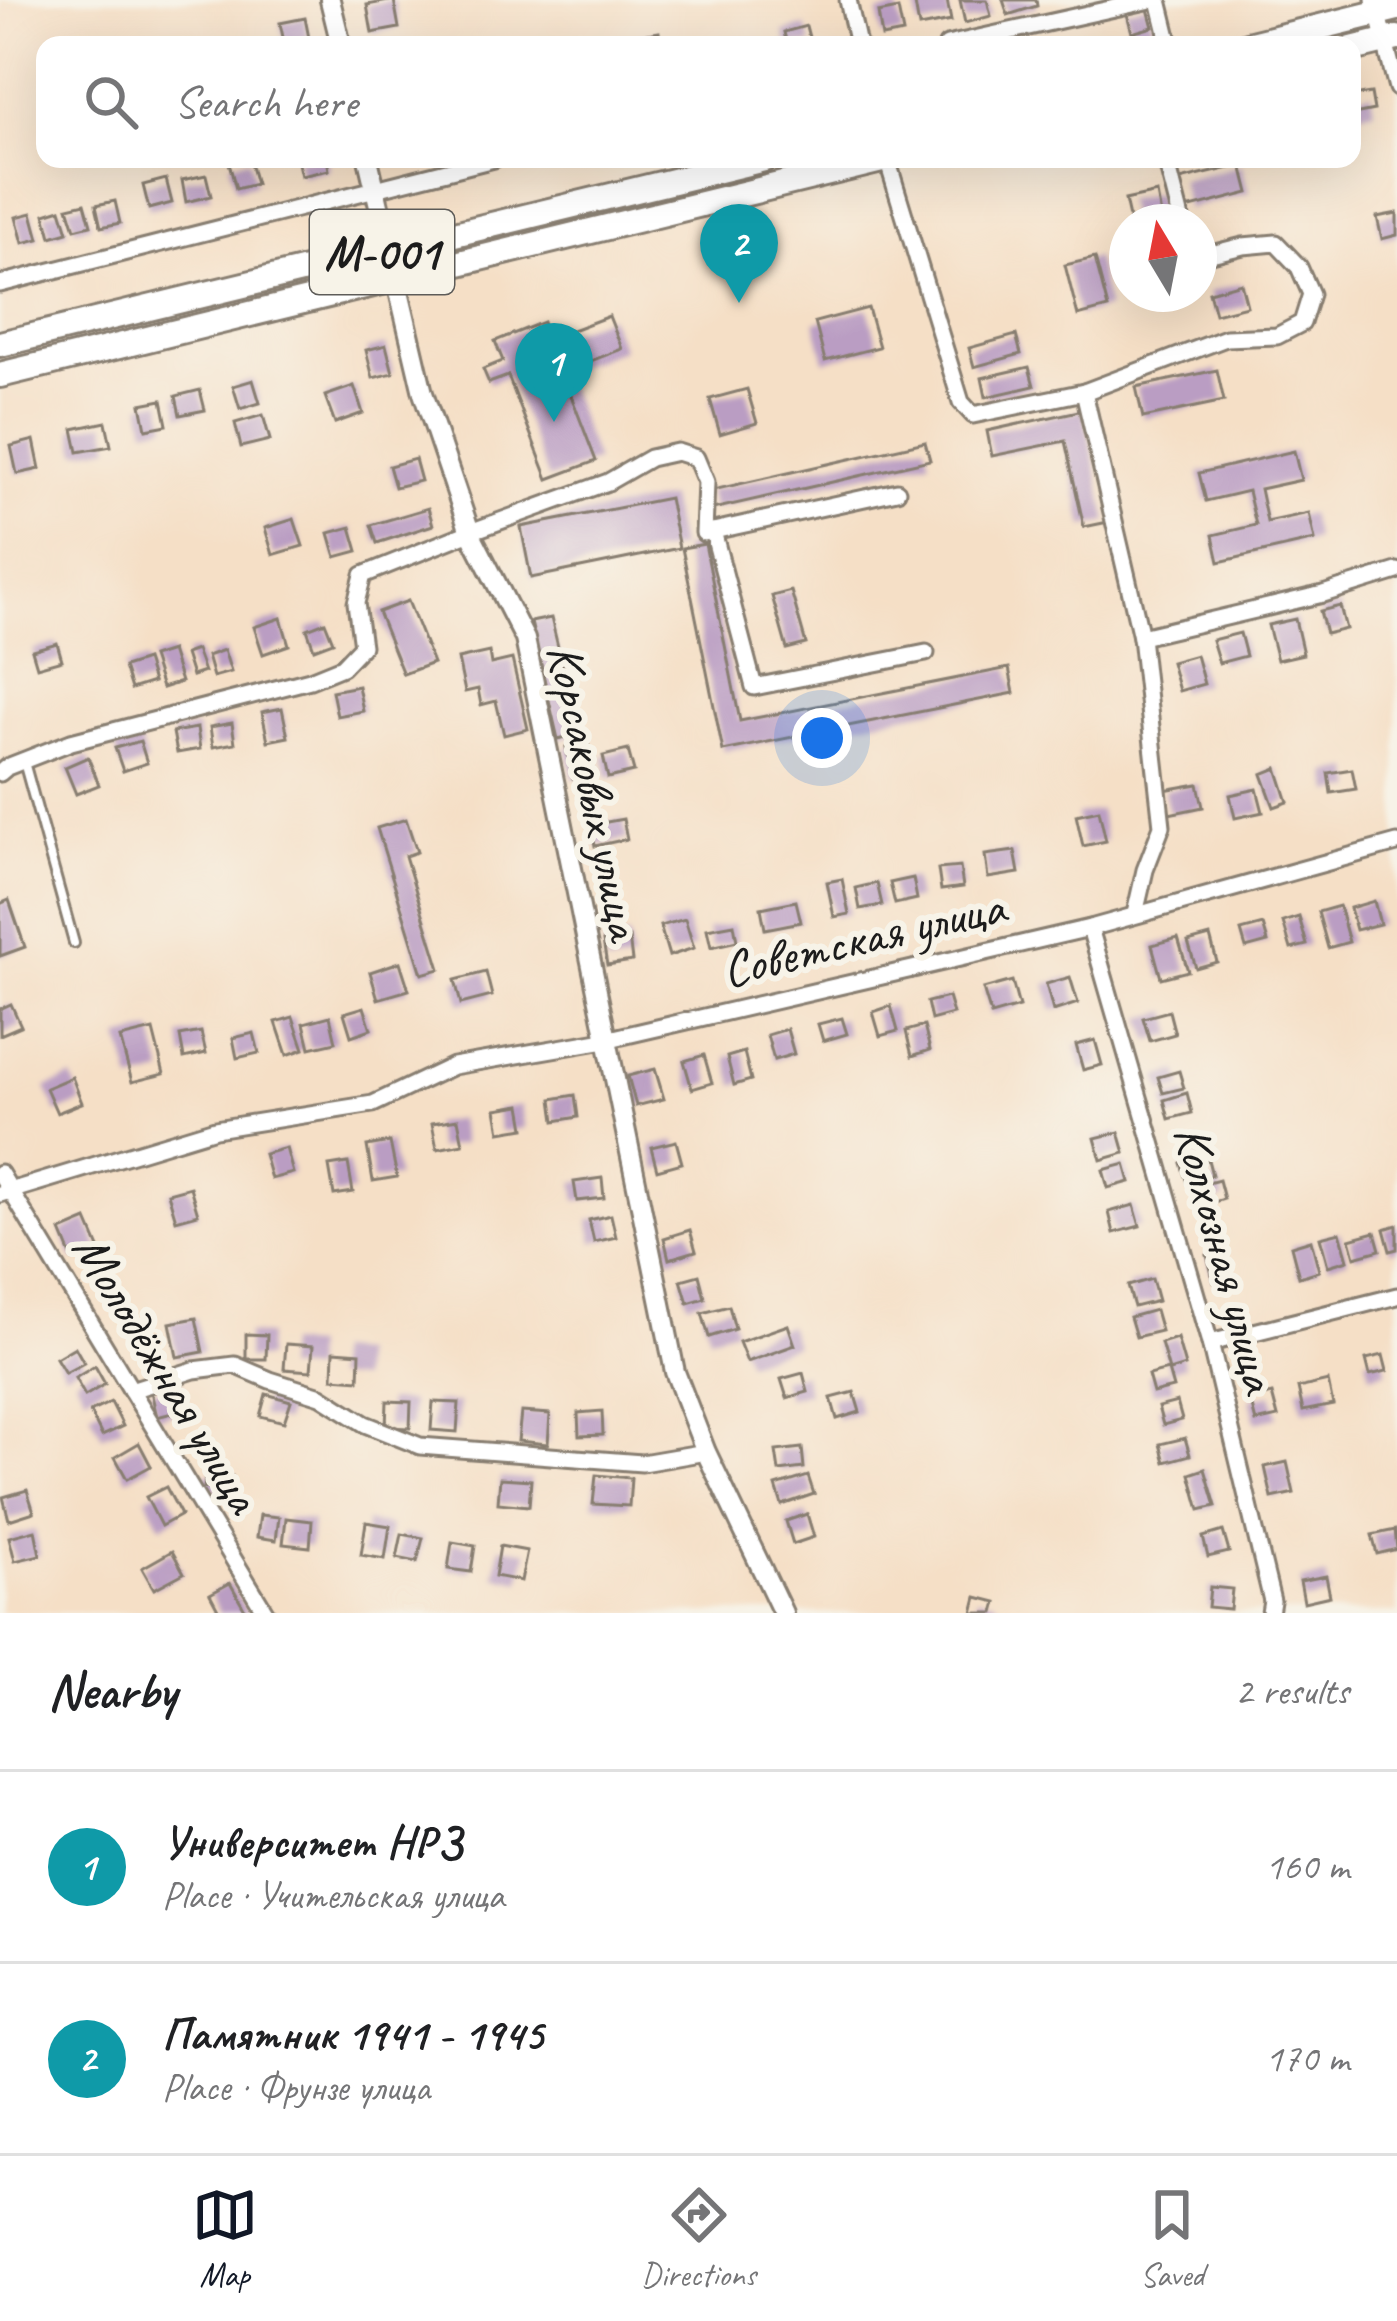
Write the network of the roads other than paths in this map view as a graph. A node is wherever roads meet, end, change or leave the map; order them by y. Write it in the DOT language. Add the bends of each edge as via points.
graph roads {
  1 [pos="330,0"];
  2 [pos="848,0"];
  3 [pos="1155,0"];
  4 [pos="1383,7"];
  5 [pos="338,36"];
  6 [pos="856,36"];
  7 [pos="989,36"];
  8 [pos="1167,36"];
  9 [pos="1279,36"];
  10 [pos="1391,39"];
  11 [pos="1361,47"];
  12 [pos="1397,88"];
  13 [pos="370,168"];
  14 [pos="460,168"];
  15 [pos="727,168"];
  16 [pos="849,168"];
  17 [pos="889,168"];
  18 [pos="1168,168"];
  19 [pos="376,190"];
  20 [pos="1178,204"];
  21 [pos="390,250"];
  22 [pos="1217,252"];
  23 [pos="397,278"];
  24 [pos="0,284"];
  25 [pos="0,344"];
  26 [pos="0,375"];
  27 [pos="1084,392"];
  28 [pos="897,490"];
  29 [pos="713,531"];
  30 [pos="470,532"];
  31 [pos="1397,571"];
  32 [pos="1141,637"];
  33 [pos="926,653"];
  34 [pos="8,765"];
  35 [pos="1397,843"];
  36 [pos="1135,914"];
  37 [pos="1090,928"];
  38 [pos="74,943"];
  39 [pos="605,1040"];
  40 [pos="0,1173"];
  41 [pos="5,1193"];
  42 [pos="1397,1296"];
  43 [pos="1210,1343"];
  44 [pos="130,1390"];
  45 [pos="706,1452"];
  46 [pos="1274,1609"];
  47 [pos="266,1613"];
  48 [pos="783,1613"];
  1 -- 5 [label="street"];
  2 -- 6 [label="street"];
  3 -- 7 [label="street"];
  3 -- 8 [label="street"];
  4 -- 9 [label="main road"];
  4 -- 10 [label="street"];
  10 -- 11 [label="main road"];
  10 -- 12 [label="street"];
  13 -- 19 [label="street, Корсаковых улица"];
  14 -- 19 [label="street"];
  15 -- 21 [label="main road, M-001"];
  16 -- 23 [label="main road, M-001"];
  17 -- 27 [label="street" via="961,403 973,415"];
  18 -- 20 [label="street"];
  19 -- 21 [label="street, Корсаковых улица"];
  19 -- 24 [label="street"];
  21 -- 23 [label="street, Корсаковых улица"];
  21 -- 25 [label="main road, M-001"];
  22 -- 27 [label="street" via="1276,243 1311,294 1302,322 1277,336 1226,338"];
  23 -- 26 [label="main road, M-001"];
  23 -- 30 [label="street, Корсаковых улица" via="423,393"];
  27 -- 32 [label="street"];
  28 -- 29 [label="street"];
  29 -- 30 [label="street" via="704,533 706,482 696,458 677,452"];
  29 -- 33 [label="street" via="754,687"];
  30 -- 34 [label="street" via="363,575 356,603 362,646 342,668"];
  30 -- 39 [label="street, Корсаковых улица" via="525,638"];
  31 -- 32 [label="street"];
  32 -- 36 [label="street" via="1162,826"];
  34 -- 38 [label="lane"];
  35 -- 36 [label="street, Советская улица"];
  36 -- 37 [label="street, Советская улица"];
  37 -- 39 [label="street, Советская улица"];
  37 -- 43 [label="street, Колхозная улица"];
  39 -- 41 [label="street, Советская улица" via="453,1066 373,1104 214,1130"];
  39 -- 45 [label="street, Корсаковых улица" via="675,1372"];
  40 -- 41 [label="street, Молодёжная улица"];
  41 -- 44 [label="street, Молодёжная улица"];
  42 -- 43 [label="street"];
  43 -- 46 [label="street, Колхозная улица"];
  44 -- 45 [label="street" via="235,1364 419,1445 642,1463"];
  44 -- 47 [label="street, Молодёжная улица"];
  45 -- 48 [label="street, Корсаковых улица"];
}
